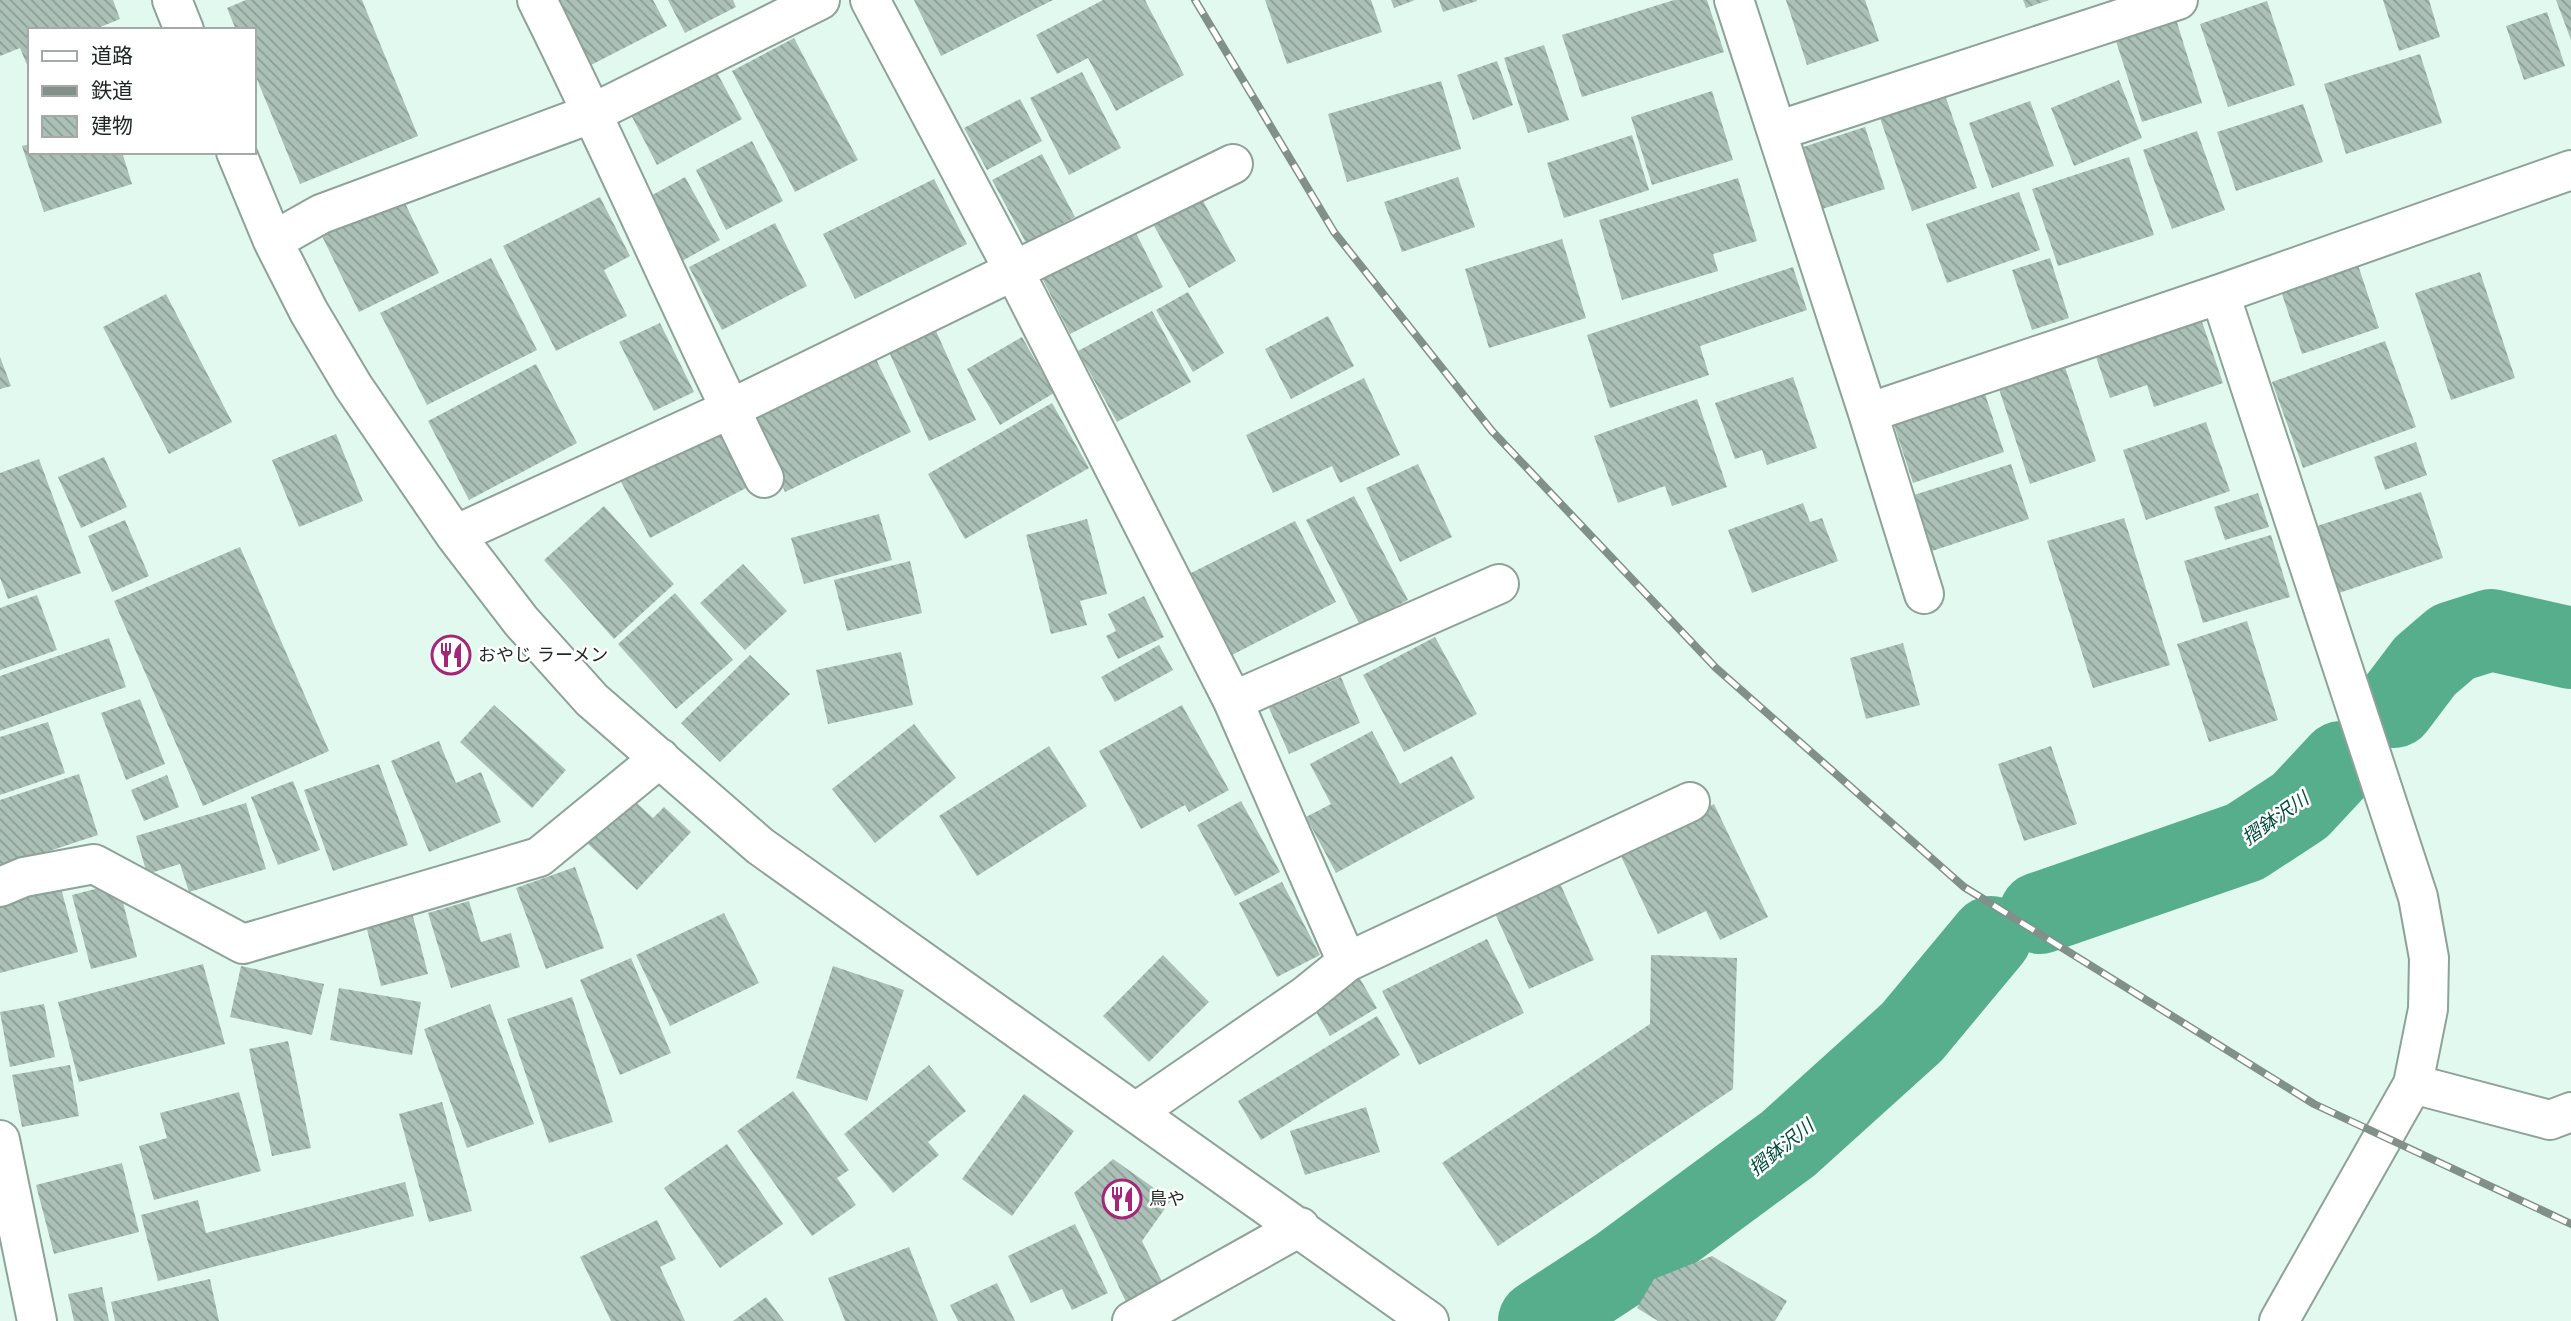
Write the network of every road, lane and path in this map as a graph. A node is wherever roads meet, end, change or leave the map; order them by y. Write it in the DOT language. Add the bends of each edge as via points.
graph roads {
  1 [pos="172,0"];
  2 [pos="537,0"];
  3 [pos="820,0"];
  4 [pos="870,0"];
  5 [pos="1734,0"];
  6 [pos="2178,0"];
  7 [pos="183,28"];
  8 [pos="593,113"];
  9 [pos="1777,131"];
  10 [pos="237,154"];
  11 [pos="1233,164"];
  12 [pos="2571,170"];
  13 [pos="273,241"];
  14 [pos="1013,269"];
  15 [pos="2220,293"];
  16 [pos="730,409"];
  17 [pos="1868,412"];
  18 [pos="764,478"];
  19 [pos="455,535"];
  20 [pos="1499,584"];
  21 [pos="1924,594"];
  22 [pos="1233,701"];
  23 [pos="660,758"];
  24 [pos="1690,802"];
  25 [pos="0,887"];
  26 [pos="1347,961"];
  27 [pos="2413,1084"];
  28 [pos="1136,1112"];
  29 [pos="2571,1112"];
  30 [pos="0,1140"];
  31 [pos="1300,1227"];
  32 [pos="1177,1310"];
  33 [pos="37,1321"];
  34 [pos="1132,1321"];
  35 [pos="1429,1321"];
  36 [pos="2279,1321"];
  1 -- 7 [label="street"];
  2 -- 8 [label="street"];
  3 -- 8 [label="street"];
  4 -- 14 [label="street"];
  5 -- 9 [label="street"];
  6 -- 9 [label="street"];
  8 -- 13 [label="street" via="321,214"];
  8 -- 16 [label="street"];
  9 -- 17 [label="street"];
  10 -- 13 [label="street"];
  11 -- 14 [label="street"];
  12 -- 15 [label="street"];
  13 -- 19 [label="street" via="353,386"];
  14 -- 16 [label="street"];
  14 -- 22 [label="street"];
  15 -- 17 [label="street"];
  15 -- 27 [label="street" via="2418,897 2429,958 2428,1009"];
  16 -- 18 [label="street"];
  16 -- 19 [label="street"];
  17 -- 21 [label="street"];
  19 -- 23 [label="street" via="521,621 592,700"];
  20 -- 22 [label="street"];
  22 -- 26 [label="street"];
  23 -- 25 [label="street" via="539,858 243,944 94,864 24,877"];
  23 -- 28 [label="street" via="760,846"];
  24 -- 26 [label="street"];
  26 -- 28 [label="street" via="1305,996"];
  27 -- 29 [label="street" via="2550,1120"];
  27 -- 36 [label="street"];
  28 -- 31 [label="street"];
  30 -- 33 [label="street"];
  31 -- 32 [label="street"];
  31 -- 35 [label="street"];
  32 -- 34 [label="street"];
}
